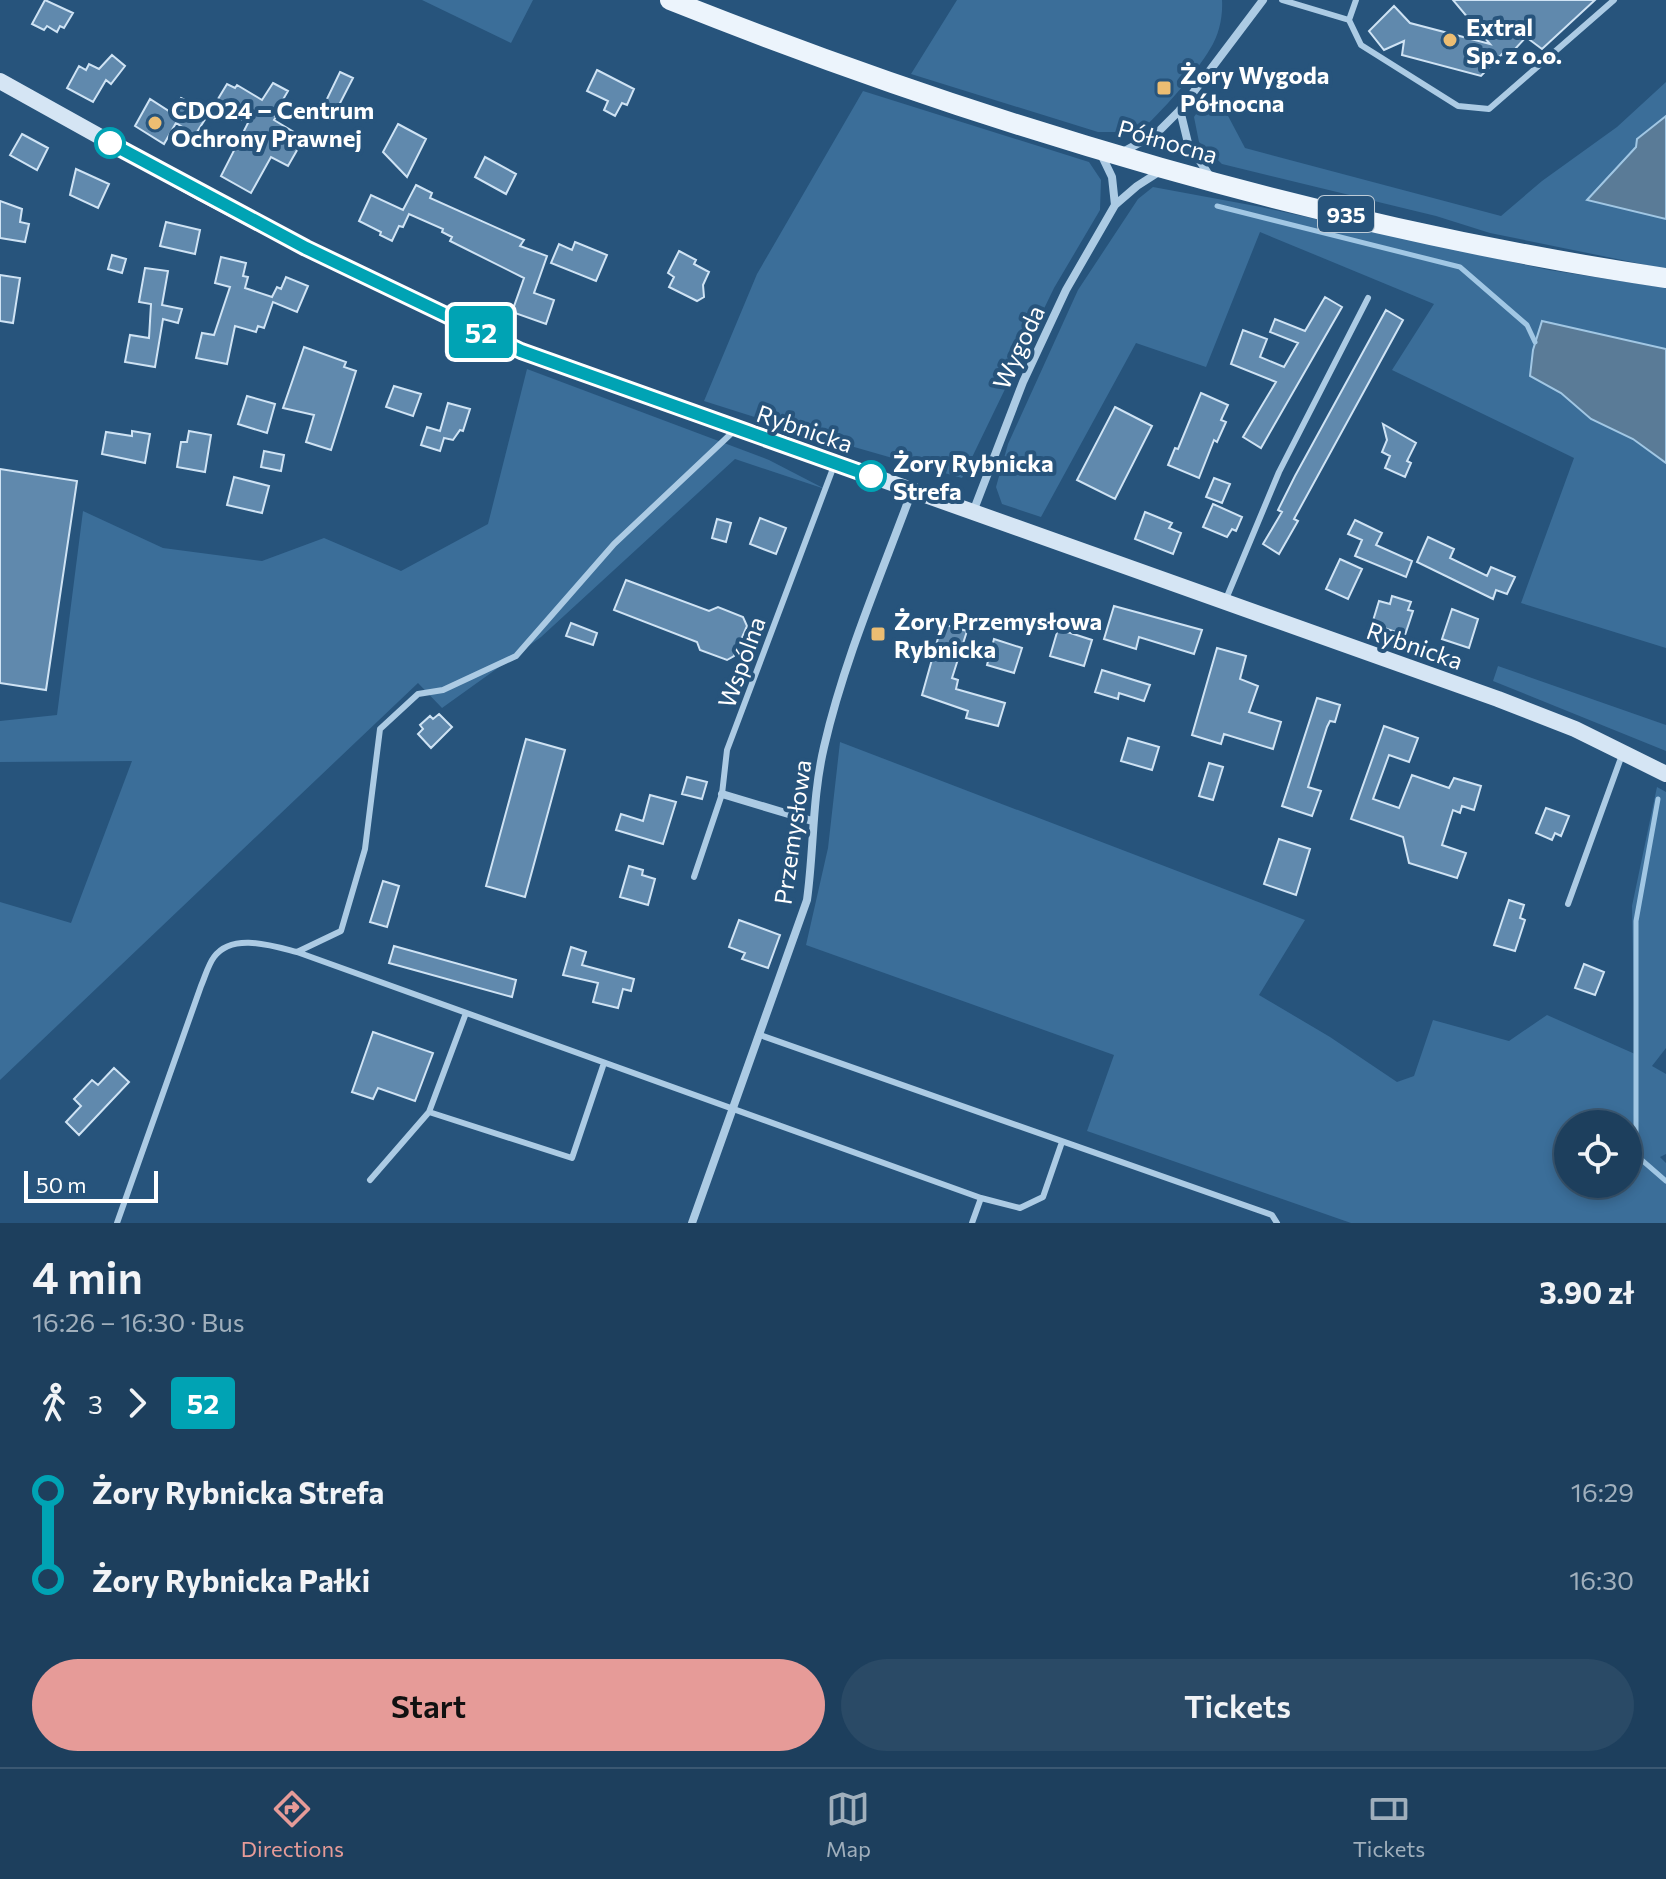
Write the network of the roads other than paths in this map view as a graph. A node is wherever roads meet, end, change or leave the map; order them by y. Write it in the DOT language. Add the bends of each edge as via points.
graph roads {
  1 [pos="670,0"];
  2 [pos="1263,0"];
  3 [pos="1282,0"];
  4 [pos="1356,0"];
  5 [pos="1614,0"];
  6 [pos="1349,20"];
  7 [pos="0,81"];
  8 [pos="1180,110"];
  9 [pos="1098,148"];
  10 [pos="1119,154"];
  11 [pos="1167,168"];
  12 [pos="1212,181"];
  13 [pos="1115,205"];
  14 [pos="1666,278"];
  15 [pos="1368,298"];
  16 [pos="736,429"];
  17 [pos="835,463"];
  18 [pos="912,491"];
  19 [pos="973,512"];
  20 [pos="1224,602"];
  21 [pos="1624,751"];
  22 [pos="1666,774"];
  23 [pos="722,794"];
  24 [pos="812,821"];
  25 [pos="694,877"];
  26 [pos="1568,904"];
  27 [pos="297,952"];
  28 [pos="466,1013"];
  29 [pos="760,1035"];
  30 [pos="604,1063"];
  31 [pos="733,1110"];
  32 [pos="429,1112"];
  33 [pos="1062,1142"];
  34 [pos="370,1180"];
  35 [pos="981,1198"];
  36 [pos="117,1223"];
  37 [pos="692,1223"];
  38 [pos="972,1223"];
  39 [pos="1277,1223"];
  1 -- 9 [label="main road, Północna / 935" via="841,65"];
  2 -- 8 [label="street"];
  3 -- 6 [label="lane"];
  4 -- 6 [label="lane"];
  5 -- 6 [label="lane" via="1489,109 1458,106 1361,45"];
  7 -- 16 [label="street, Rybnicka" via="203,194 427,307 521,351"];
  8 -- 10 [label="street" via="1157,133"];
  8 -- 12 [label="street" via="1188,143"];
  9 -- 10 [label="main road, Północna / 935"];
  9 -- 13 [label="street" via="1112,177"];
  10 -- 11 [label="main road, Północna / 935"];
  11 -- 12 [label="main road, Północna / 935"];
  11 -- 13 [label="street"];
  12 -- 14 [label="main road, Północna / 935" via="1428,233"];
  13 -- 19 [label="street, Wygoda" via="1029,369"];
  15 -- 20 [label="lane" via="1279,472"];
  16 -- 17 [label="street, Rybnicka"];
  16 -- 27 [label="lane" via="614,544 516,656 443,690 418,694 380,729 365,849 341,931"];
  17 -- 18 [label="street, Rybnicka"];
  17 -- 23 [label="lane, Wspólna" via="727,750"];
  18 -- 19 [label="street, Rybnicka"];
  18 -- 24 [label="street, Przemysłowa" via="843,682 824,747"];
  19 -- 20 [label="street, Rybnicka"];
  20 -- 21 [label="street, Rybnicka" via="1498,699"];
  21 -- 22 [label="street, Rybnicka"];
  21 -- 26 [label="lane"];
  23 -- 24 [label="street"];
  23 -- 25 [label="lane, Wspólna"];
  24 -- 29 [label="street, Przemysłowa" via="807,900"];
  27 -- 28 [label="lane"];
  27 -- 36 [label="lane" via="259,943 229,945 214,956"];
  28 -- 30 [label="lane"];
  28 -- 32 [label="lane"];
  29 -- 31 [label="street, Przemysłowa"];
  29 -- 33 [label="lane"];
  30 -- 31 [label="lane"];
  30 -- 32 [label="lane" via="572,1158"];
  31 -- 35 [label="lane"];
  31 -- 37 [label="street, Przemysłowa"];
  32 -- 34 [label="lane"];
  33 -- 35 [label="lane" via="1043,1197 1020,1208"];
  33 -- 39 [label="lane" via="1272,1215"];
  35 -- 38 [label="lane"];
}
